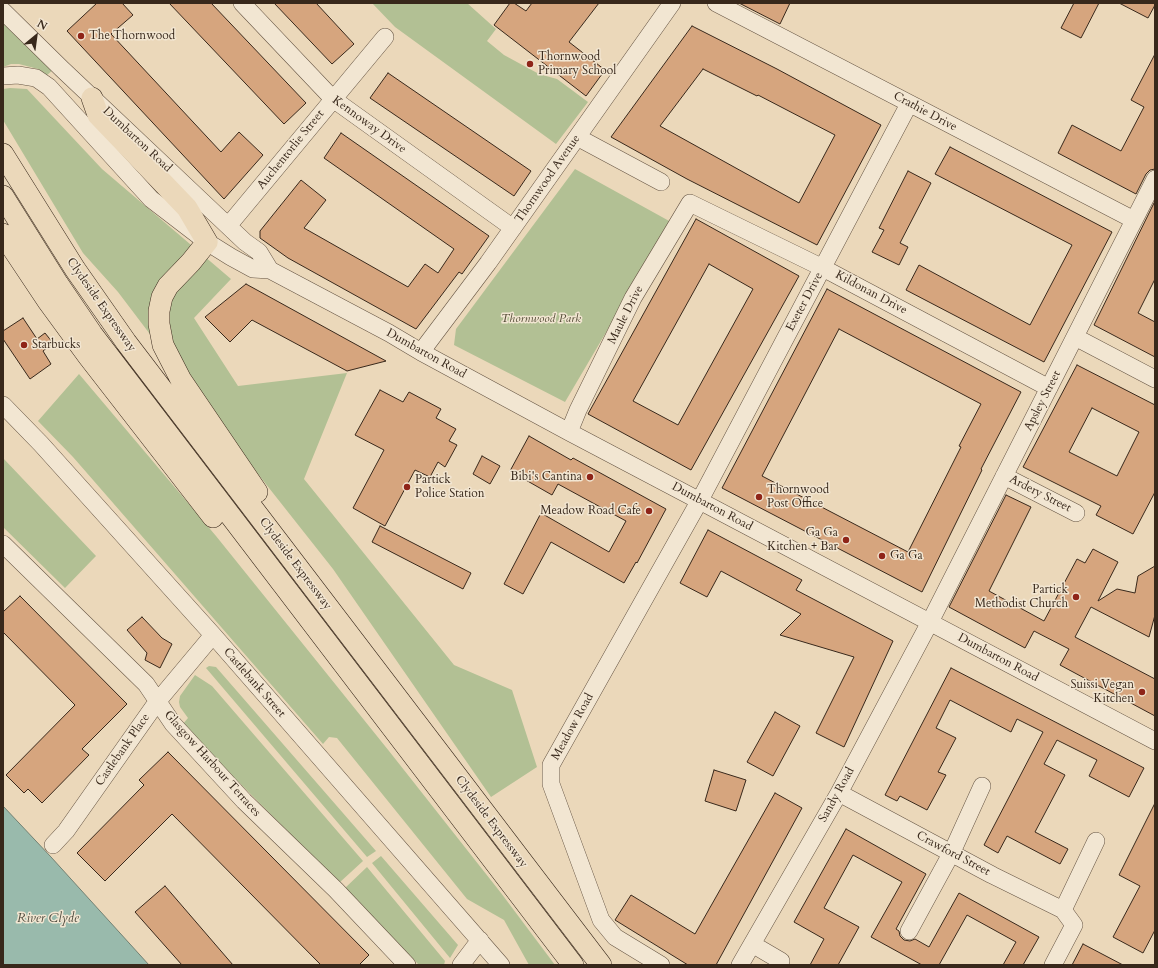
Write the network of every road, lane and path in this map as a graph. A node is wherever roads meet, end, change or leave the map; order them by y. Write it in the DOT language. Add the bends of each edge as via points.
graph roads {
  1 [pos="242,3"];
  2 [pos="672,3"];
  3 [pos="716,3"];
  4 [pos="3,11"];
  5 [pos="385,37"];
  6 [pos="3,76"];
  7 [pos="92,98"];
  8 [pos="333,99"];
  9 [pos="909,104"];
  10 [pos="577,137"];
  11 [pos="3,154"];
  12 [pos="1155,179"];
  13 [pos="661,182"];
  14 [pos="3,196"];
  15 [pos="690,203"];
  16 [pos="1134,220"];
  17 [pos="228,226"];
  18 [pos="513,228"];
  19 [pos="3,234"];
  20 [pos="207,242"];
  21 [pos="823,268"];
  22 [pos="270,270"];
  23 [pos="1075,337"];
  24 [pos="421,352"];
  25 [pos="1155,378"];
  26 [pos="1049,388"];
  27 [pos="3,405"];
  28 [pos="569,432"];
  29 [pos="1004,476"];
  30 [pos="700,500"];
  31 [pos="1076,512"];
  32 [pos="3,544"];
  33 [pos="930,622"];
  34 [pos="316,628"];
  35 [pos="212,635"];
  36 [pos="157,702"];
  37 [pos="400,702"];
  38 [pos="1155,741"];
  39 [pos="982,786"];
  40 [pos="838,793"];
  41 [pos="1096,841"];
  42 [pos="53,845"];
  43 [pos="952,852"];
  44 [pos="1065,913"];
  45 [pos="909,931"];
  46 [pos="480,940"];
  47 [pos="752,944"];
  48 [pos="781,961"];
  49 [pos="407,965"];
  50 [pos="461,965"];
  51 [pos="501,965"];
  52 [pos="573,965"];
  53 [pos="600,965"];
  54 [pos="661,965"];
  55 [pos="740,965"];
  56 [pos="1053,965"];
  1 -- 8 [label="street, Kennoway Drive"];
  2 -- 10 [label="street, Thornwood Avenue"];
  3 -- 9 [label="street, Crathie Drive"];
  4 -- 7 [label="street, Dumbarton Road"];
  5 -- 8 [label="street, Auchentorlie Street"];
  6 -- 20 [label="street, Dumbarton Road" via="36,78 49,87 151,199"];
  7 -- 17 [label="street, Dumbarton Road"];
  7 -- 20 [label="main road" via="98,115 187,208"];
  8 -- 17 [label="street, Auchentorlie Street"];
  8 -- 18 [label="street, Kennoway Drive"];
  9 -- 16 [label="street, Crathie Drive"];
  9 -- 21 [label="street, Exeter Drive"];
  10 -- 13 [label="street"];
  10 -- 18 [label="street, Thornwood Avenue"];
  11 -- 37 [label="main road, Clydeside Expressway" via="75,269 122,336"];
  12 -- 16 [label="street, Apsley Street"];
  14 -- 34 [label="main road, Clydeside Expressway" via="92,334"];
  15 -- 21 [label="street, Kildonan Drive"];
  15 -- 28 [label="street, Maule Drive" via="633,298"];
  16 -- 23 [label="street, Apsley Street"];
  17 -- 22 [label="street, Dumbarton Road" via="259,252"];
  18 -- 24 [label="street, Thornwood Avenue"];
  19 -- 34 [label="main road" via="88,356 266,585"];
  20 -- 22 [label="street, Dumbarton Road" via="254,269"];
  20 -- 37 [label="main road" via="168,286 162,297 159,324 163,345 181,380 210,425 367,642"];
  21 -- 26 [label="street, Kildonan Drive"];
  21 -- 30 [label="street, Exeter Drive"];
  22 -- 24 [label="street, Dumbarton Road"];
  23 -- 25 [label="street"];
  23 -- 26 [label="street, Apsley Street"];
  24 -- 28 [label="street, Dumbarton Road"];
  26 -- 29 [label="street, Apsley Street"];
  27 -- 35 [label="street, Castlebank Street"];
  28 -- 30 [label="street, Dumbarton Road"];
  29 -- 31 [label="street, Ardery Street"];
  29 -- 33 [label="street, Apsley Street"];
  30 -- 33 [label="street, Dumbarton Road"];
  30 -- 54 [label="street, Meadow Road" via="551,765 551,784 600,920 615,937"];
  32 -- 36 [label="street, Glasgow Harbour Terraces" via="146,684"];
  33 -- 38 [label="street, Dumbarton Road"];
  33 -- 40 [label="street, Sandy Road"];
  34 -- 52 [label="main road, Clydeside Expressway"];
  35 -- 36 [label="street, Castlebank Place"];
  35 -- 46 [label="street, Castlebank Street"];
  36 -- 42 [label="street, Castlebank Place"];
  36 -- 49 [label="street, Glasgow Harbour Terraces" via="173,724 244,801 336,890"];
  37 -- 53 [label="main road, Clydeside Expressway"];
  39 -- 43 [label="street"];
  40 -- 43 [label="street, Crawford Street"];
  40 -- 47 [label="street, Sandy Road"];
  41 -- 44 [label="street"];
  43 -- 44 [label="street, Crawford Street"];
  43 -- 45 [label="street"];
  44 -- 56 [label="street" via="1074,926"];
  46 -- 50 [label="street"];
  46 -- 51 [label="street, Castlebank Street"];
  47 -- 48 [label="street"];
  47 -- 55 [label="street, Sandy Road"];
}
